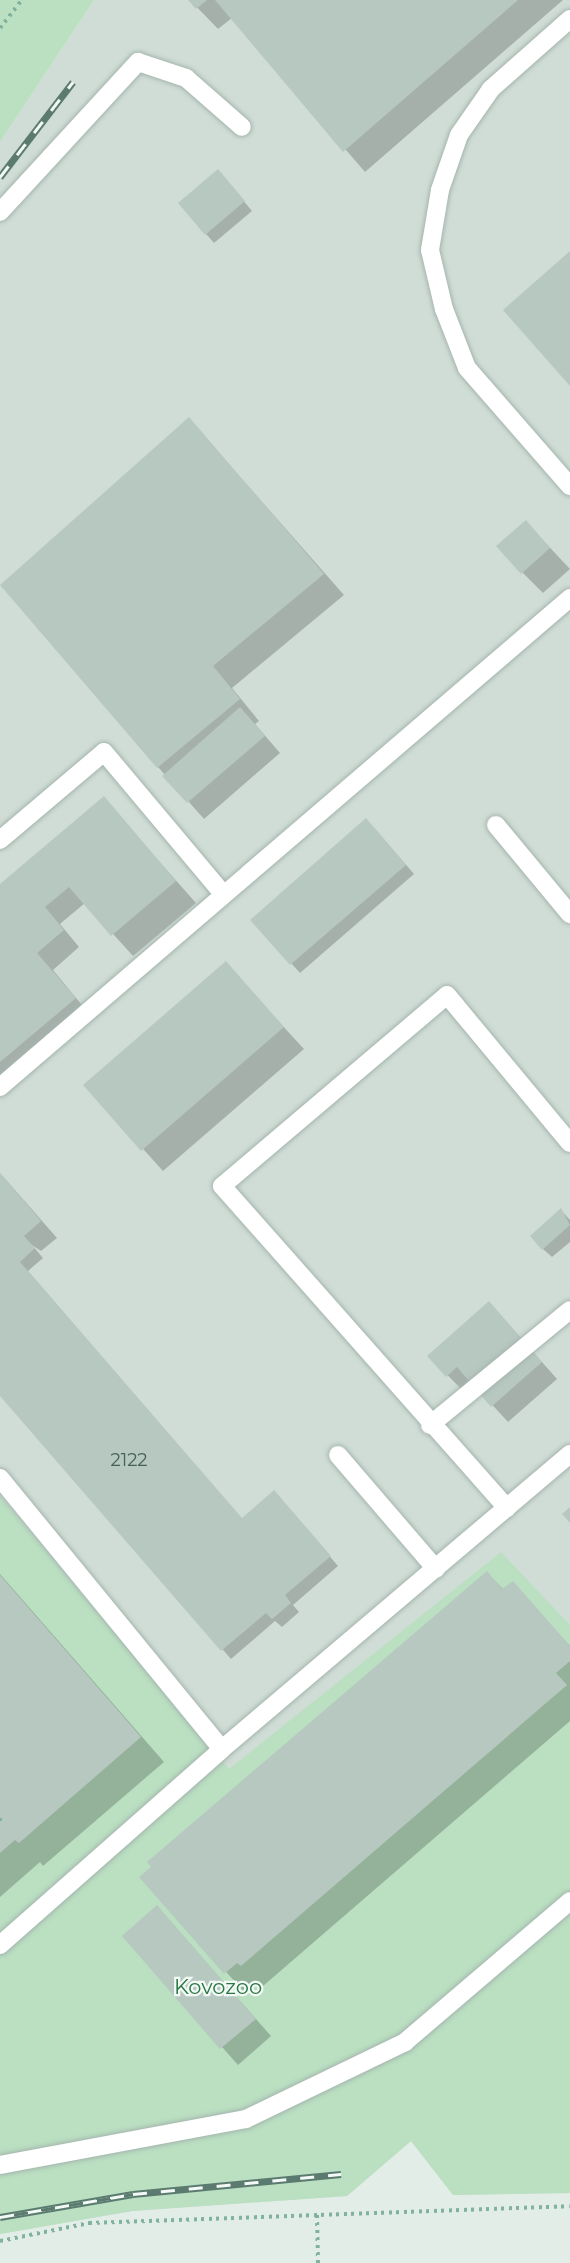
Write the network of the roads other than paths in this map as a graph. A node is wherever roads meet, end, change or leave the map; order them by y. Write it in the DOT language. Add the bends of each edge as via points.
graph roads {
  1 [pos="570,19"];
  2 [pos="242,127"];
  3 [pos="0,212"];
  4 [pos="570,486"];
  5 [pos="570,598"];
  6 [pos="496,825"];
  7 [pos="0,840"];
  8 [pos="223,894"];
  9 [pos="570,914"];
  10 [pos="0,1087"];
  11 [pos="570,1143"];
  12 [pos="570,1310"];
  13 [pos="430,1425"];
  14 [pos="570,1454"];
  15 [pos="338,1455"];
  16 [pos="0,1478"];
  17 [pos="507,1508"];
  18 [pos="436,1569"];
  19 [pos="222,1749"];
  20 [pos="570,1900"];
  21 [pos="0,1945"];
  22 [pos="0,2165"];
  1 -- 4 [label="lane" via="491,89 459,135 440,190 430,250 444,309 467,368"];
  2 -- 3 [label="lane" via="186,78 138,62"];
  5 -- 8 [label="lane"];
  6 -- 9 [label="lane"];
  7 -- 8 [label="lane" via="104,752"];
  8 -- 10 [label="lane"];
  11 -- 13 [label="lane" via="447,994 222,1186"];
  12 -- 13 [label="lane"];
  13 -- 17 [label="lane"];
  14 -- 17 [label="lane"];
  15 -- 18 [label="lane"];
  16 -- 19 [label="lane"];
  17 -- 18 [label="lane"];
  18 -- 19 [label="lane"];
  19 -- 21 [label="lane"];
  20 -- 22 [label="lane" via="405,2042 246,2119"];
}
